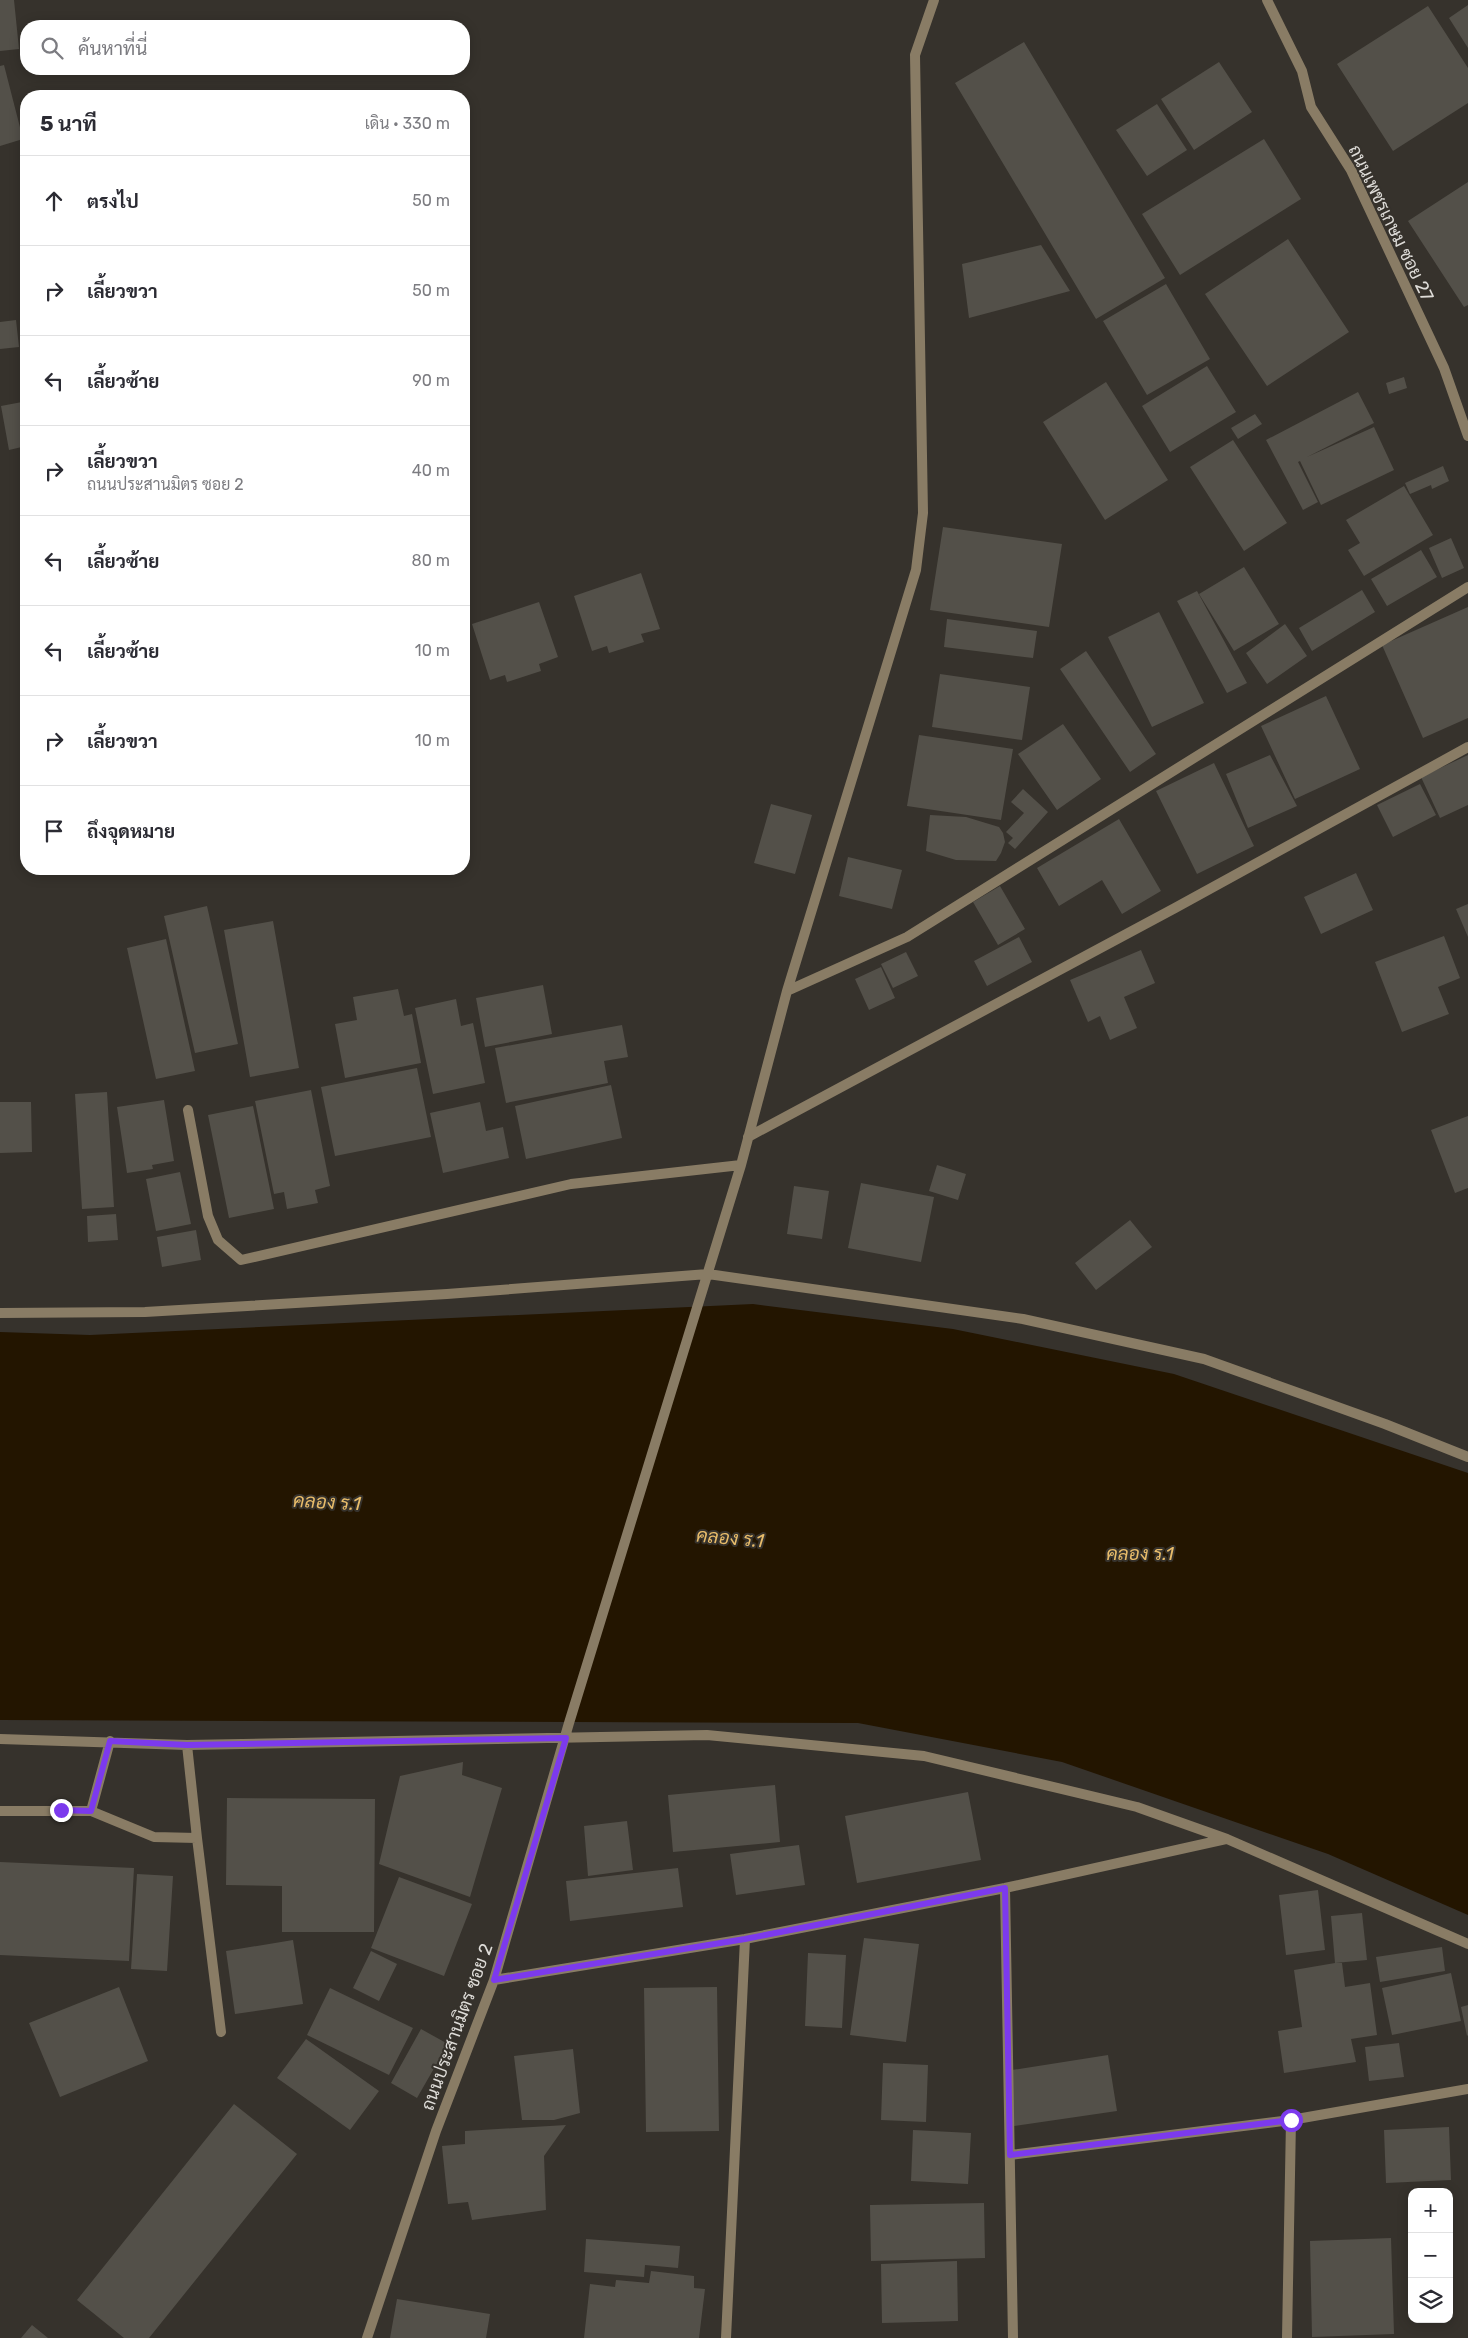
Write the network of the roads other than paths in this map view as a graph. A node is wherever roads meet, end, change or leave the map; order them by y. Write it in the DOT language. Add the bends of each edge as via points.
graph roads {
  1 [pos="934,0"];
  2 [pos="1267,0"];
  3 [pos="1468,436"];
  4 [pos="1468,587"];
  5 [pos="1468,747"];
  6 [pos="787,991"];
  7 [pos="188,1110"];
  8 [pos="748,1137"];
  9 [pos="741,1165"];
  10 [pos="708,1274"];
  11 [pos="0,1313"];
  12 [pos="1468,1456"];
  13 [pos="566,1738"];
  14 [pos="0,1739"];
  15 [pos="110,1741"];
  16 [pos="187,1745"];
  17 [pos="0,1811"];
  18 [pos="91,1811"];
  19 [pos="197,1838"];
  20 [pos="1227,1839"];
  21 [pos="1005,1888"];
  22 [pos="745,1939"];
  23 [pos="1468,1944"];
  24 [pos="494,1980"];
  25 [pos="221,2032"];
  26 [pos="1468,2089"];
  27 [pos="1291,2120"];
  28 [pos="1010,2155"];
  29 [pos="367,2338"];
  30 [pos="726,2338"];
  31 [pos="1012,2338"];
  32 [pos="1287,2338"];
  1 -- 6 [label="street, ถนนประสานมิตร ซอย 2" via="915,55 923,513 916,570"];
  2 -- 3 [label="street, ถนนเพชรเกษม ซอย 27" via="1302,71 1310,107 1351,170 1444,368"];
  4 -- 6 [label="street" via="906,937"];
  5 -- 8 [label="street"];
  6 -- 8 [label="street, ถนนประสานมิตร ซอย 2"];
  7 -- 9 [label="street" via="208,1216 218,1240 241,1260 571,1184"];
  8 -- 9 [label="street, ถนนประสานมิตร ซอย 2"];
  9 -- 10 [label="street, ถนนประสานมิตร ซอย 2"];
  10 -- 11 [label="street" via="154,1311"];
  10 -- 12 [label="street" via="1023,1319 1204,1359"];
  10 -- 13 [label="street, ถนนประสานมิตร ซอย 2"];
  13 -- 16 [label="street"];
  13 -- 20 [label="street" via="706,1735 924,1756 1138,1807"];
  13 -- 24 [label="street, ถนนประสานมิตร ซอย 2"];
  14 -- 15 [label="street"];
  15 -- 16 [label="street"];
  15 -- 18 [label="street"];
  16 -- 19 [label="street"];
  17 -- 18 [label="street"];
  18 -- 19 [label="street" via="154,1837"];
  19 -- 25 [label="street"];
  20 -- 21 [label="street"];
  20 -- 23 [label="street"];
  21 -- 22 [label="street"];
  21 -- 28 [label="street"];
  22 -- 24 [label="street"];
  22 -- 30 [label="street"];
  24 -- 29 [label="street, ถนนประสานมิตร ซอย 2" via="436,2131"];
  26 -- 27 [label="street"];
  27 -- 28 [label="street"];
  27 -- 32 [label="street"];
  28 -- 31 [label="street"];
}
